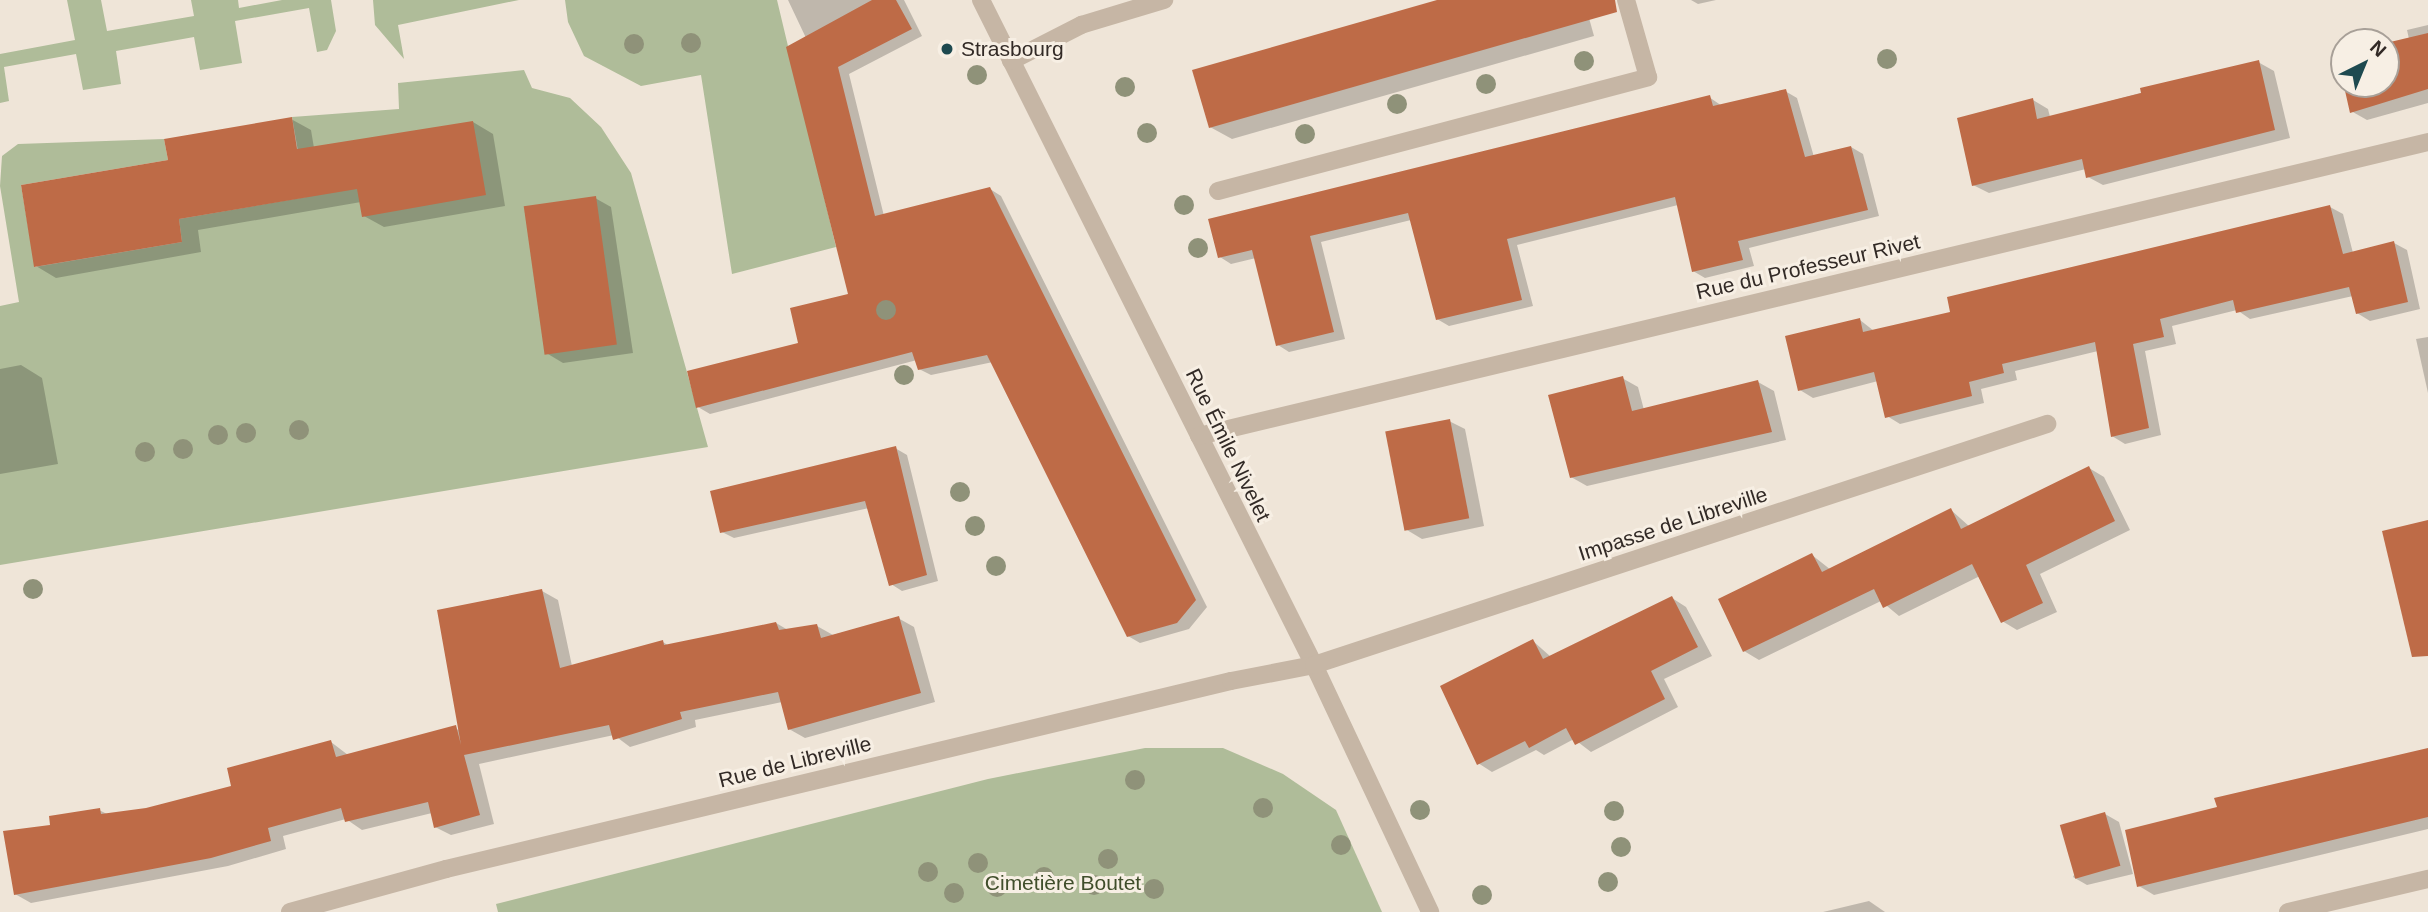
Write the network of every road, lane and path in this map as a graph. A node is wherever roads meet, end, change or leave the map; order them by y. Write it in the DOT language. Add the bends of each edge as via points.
graph roads {
  1 [pos="981,0"];
  2 [pos="1164,0"];
  3 [pos="1626,0"];
  4 [pos="1011,61"];
  5 [pos="2428,142"];
  6 [pos="1218,191"];
  7 [pos="2047,424"];
  8 [pos="1199,436"];
  9 [pos="1314,665"];
  10 [pos="2428,879"];
  11 [pos="290,912"];
  12 [pos="1430,912"];
  13 [pos="2288,912"];
  1 -- 4 [label="street, Rue Émile Nivelet"];
  2 -- 4 [label="street" via="1081,25"];
  3 -- 6 [label="street" via="1648,77"];
  4 -- 8 [label="street, Rue Émile Nivelet"];
  5 -- 8 [label="street, Rue du Professeur Rivet"];
  7 -- 9 [label="street, Impasse de Libreville"];
  8 -- 9 [label="street, Rue Émile Nivelet"];
  9 -- 11 [label="street, Rue de Libreville" via="446,869"];
  9 -- 12 [label="street, Rue Émile Nivelet"];
  10 -- 13 [label="street"];
}
